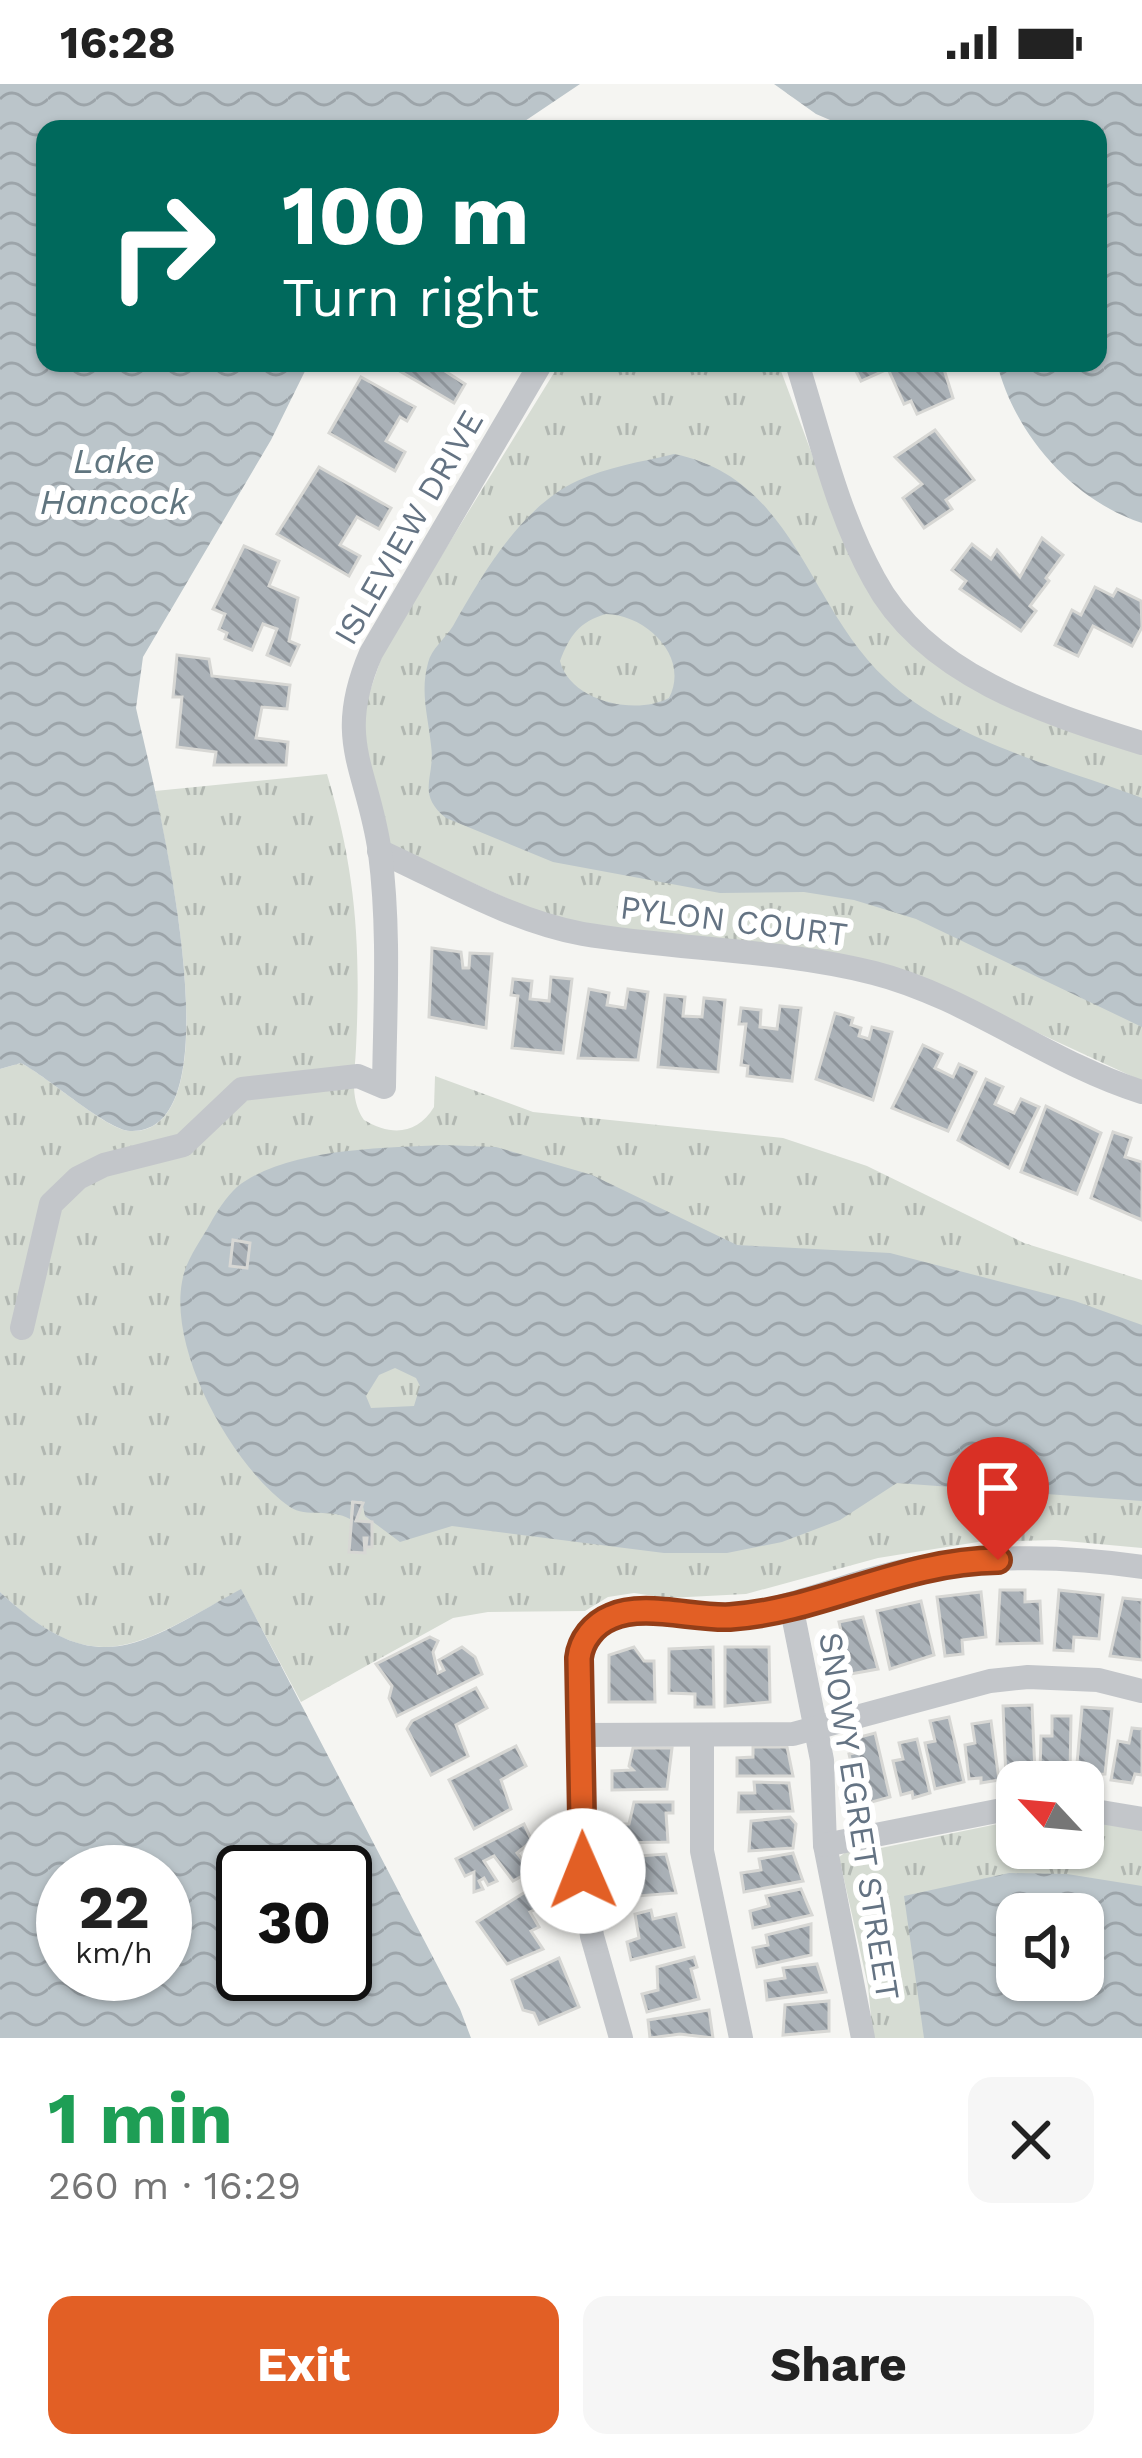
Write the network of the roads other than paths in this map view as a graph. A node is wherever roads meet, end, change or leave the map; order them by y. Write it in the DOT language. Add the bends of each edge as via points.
graph roads {
  1 [pos="536,372"];
  2 [pos="800,372"];
  3 [pos="1142,743"];
  4 [pos="380,851"];
  5 [pos="1142,1092"];
  6 [pos="22,1328"];
  7 [pos="1142,1567"];
  8 [pos="791,1605"];
  9 [pos="1142,1691"];
  10 [pos="816,1730"];
  11 [pos="580,1735"];
  12 [pos="702,1738"];
  13 [pos="996,1812"];
  14 [pos="1104,1813"];
  15 [pos="1142,1819"];
  16 [pos="825,1845"];
  17 [pos="621,2038"];
  18 [pos="741,2038"];
  19 [pos="863,2038"];
  1 -- 4 [label="street, ISLEVIEW DRIVE" via="353,695 352,736"];
  2 -- 3 [label="street" via="846,519 876,584 907,622 980,681"];
  4 -- 5 [label="street, PYLON COURT" via="523,917 580,933 880,974"];
  4 -- 6 [label="street, ISLEVIEW DRIVE" via="384,1087 358,1076 242,1089 183,1145 78,1178 51,1204"];
  7 -- 8 [label="street" via="964,1560"];
  8 -- 10 [label="street, SNOWY EGRET STREET"];
  8 -- 11 [label="street" via="733,1617 612,1616 580,1645"];
  9 -- 10 [label="street" via="1098,1680 990,1681"];
  10 -- 12 [label="street"];
  10 -- 16 [label="street, SNOWY EGRET STREET"];
  11 -- 12 [label="street"];
  11 -- 17 [label="street" via="583,1871"];
  12 -- 18 [label="street" via="702,1851"];
  13 -- 16 [label="street"];
  14 -- 15 [label="street"];
  16 -- 19 [label="street, SNOWY EGRET STREET"];
}
